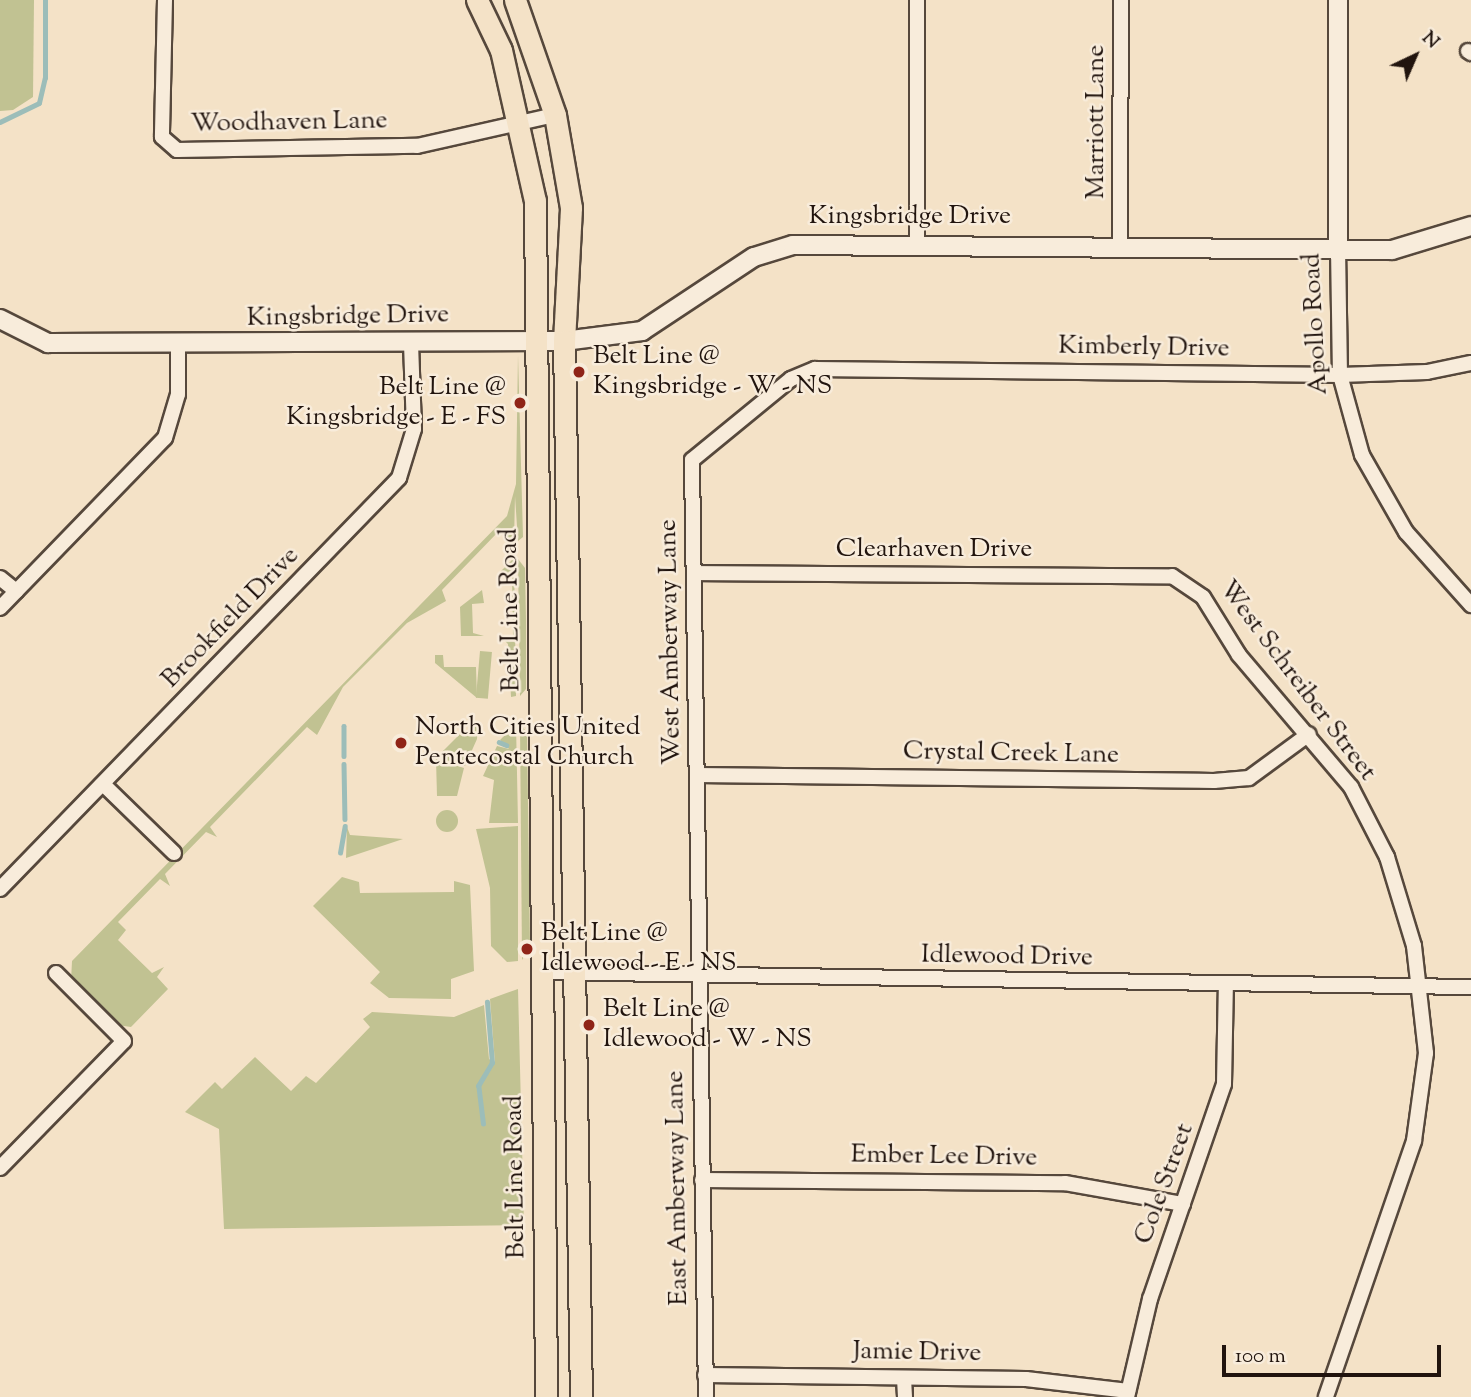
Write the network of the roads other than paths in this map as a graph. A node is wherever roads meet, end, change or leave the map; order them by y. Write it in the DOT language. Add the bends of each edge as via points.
graph roads {
  1 [pos="165,0"];
  2 [pos="477,0"];
  3 [pos="515,0"];
  4 [pos="917,0"];
  5 [pos="1121,0"];
  6 [pos="1338,0"];
  7 [pos="555,115"];
  8 [pos="521,121"];
  9 [pos="1471,226"];
  10 [pos="917,244"];
  11 [pos="1120,245"];
  12 [pos="1338,248"];
  13 [pos="0,319"];
  14 [pos="537,340"];
  15 [pos="564,341"];
  16 [pos="411,343"];
  17 [pos="177,345"];
  18 [pos="1471,363"];
  19 [pos="815,369"];
  20 [pos="1339,375"];
  21 [pos="695,573"];
  22 [pos="1172,576"];
  23 [pos="0,578"];
  24 [pos="16,592"];
  25 [pos="1471,605"];
  26 [pos="0,608"];
  27 [pos="572,710"];
  28 [pos="540,711"];
  29 [pos="1310,734"];
  30 [pos="697,775"];
  31 [pos="103,784"];
  32 [pos="174,853"];
  33 [pos="0,889"];
  34 [pos="542,972"];
  35 [pos="573,972"];
  36 [pos="56,973"];
  37 [pos="701,978"];
  38 [pos="1226,983"];
  39 [pos="1422,986"];
  40 [pos="1471,987"];
  41 [pos="0,1168"];
  42 [pos="702,1180"];
  43 [pos="1183,1204"];
  44 [pos="705,1375"];
  45 [pos="904,1378"];
  46 [pos="1127,1394"];
  47 [pos="546,1397"];
  48 [pos="581,1397"];
  49 [pos="706,1397"];
  50 [pos="905,1397"];
  51 [pos="1326,1397"];
  1 -- 8 [label="street, Woodhaven Lane" via="162,137 177,150 416,146"];
  2 -- 8 [label="main road, Belt Line Road" via="501,50"];
  3 -- 7 [label="main road"];
  4 -- 10 [label="street"];
  5 -- 11 [label="street, Marriott Lane"];
  6 -- 12 [label="street, Apollo Road"];
  7 -- 8 [label="street, Woodhaven Lane"];
  7 -- 15 [label="main road" via="571,208"];
  8 -- 14 [label="main road, Belt Line Road" via="536,201"];
  9 -- 12 [label="street, Kingsbridge Drive" via="1392,250"];
  10 -- 11 [label="street, Kingsbridge Drive"];
  10 -- 15 [label="street, Kingsbridge Drive" via="793,245 754,257 642,331"];
  11 -- 12 [label="street, Kingsbridge Drive"];
  12 -- 20 [label="street, Apollo Road"];
  13 -- 17 [label="street, Kingsbridge Drive" via="48,343"];
  14 -- 15 [label="street, Kingsbridge Drive"];
  14 -- 16 [label="street, Kingsbridge Drive"];
  14 -- 28 [label="main road, Belt Line Road"];
  15 -- 27 [label="main road"];
  16 -- 17 [label="street, Kingsbridge Drive"];
  16 -- 31 [label="street, Brookfield Drive" via="414,429 399,478"];
  17 -- 24 [label="street" via="177,394 165,438"];
  18 -- 20 [label="street, Kimberly Drive" via="1427,372"];
  19 -- 20 [label="street, Kimberly Drive"];
  19 -- 21 [label="street, West Amberway Lane" via="791,379 692,460"];
  20 -- 25 [label="street, Apollo Road" via="1352,428 1378,490 1432,565"];
  21 -- 22 [label="street, Clearhaven Drive"];
  21 -- 30 [label="street, West Amberway Lane"];
  22 -- 29 [label="street, West Schreiber Street" via="1203,597 1239,655"];
  23 -- 24 [label="street"];
  24 -- 26 [label="street"];
  27 -- 28 [label="main road"];
  27 -- 35 [label="main road"];
  28 -- 34 [label="main road, Belt Line Road"];
  29 -- 30 [label="street, Crystal Creek Lane" via="1249,778 1214,781"];
  29 -- 39 [label="street, West Schreiber Street" via="1351,787 1387,857"];
  30 -- 37 [label="street, West Amberway Lane"];
  31 -- 32 [label="street"];
  31 -- 33 [label="street, Brookfield Drive"];
  34 -- 35 [label="street, Idlewood Drive"];
  34 -- 47 [label="main road, Belt Line Road"];
  35 -- 37 [label="street, Idlewood Drive"];
  35 -- 48 [label="main road"];
  36 -- 41 [label="street" via="124,1041"];
  37 -- 38 [label="street, Idlewood Drive"];
  37 -- 42 [label="street, East Amberway Lane"];
  38 -- 39 [label="street, Idlewood Drive"];
  38 -- 43 [label="street, Cole Street" via="1224,1084"];
  39 -- 40 [label="street, Idlewood Drive"];
  39 -- 51 [label="street, West Schreiber Street" via="1426,1052 1414,1142"];
  42 -- 43 [label="street, Ember Lee Drive" via="1065,1183"];
  42 -- 44 [label="street, East Amberway Lane"];
  43 -- 46 [label="street, Cole Street"];
  44 -- 45 [label="street, Jamie Drive"];
  44 -- 49 [label="street, East Amberway Lane"];
  45 -- 46 [label="street, Jamie Drive" via="1026,1379"];
  45 -- 50 [label="street"];
}
